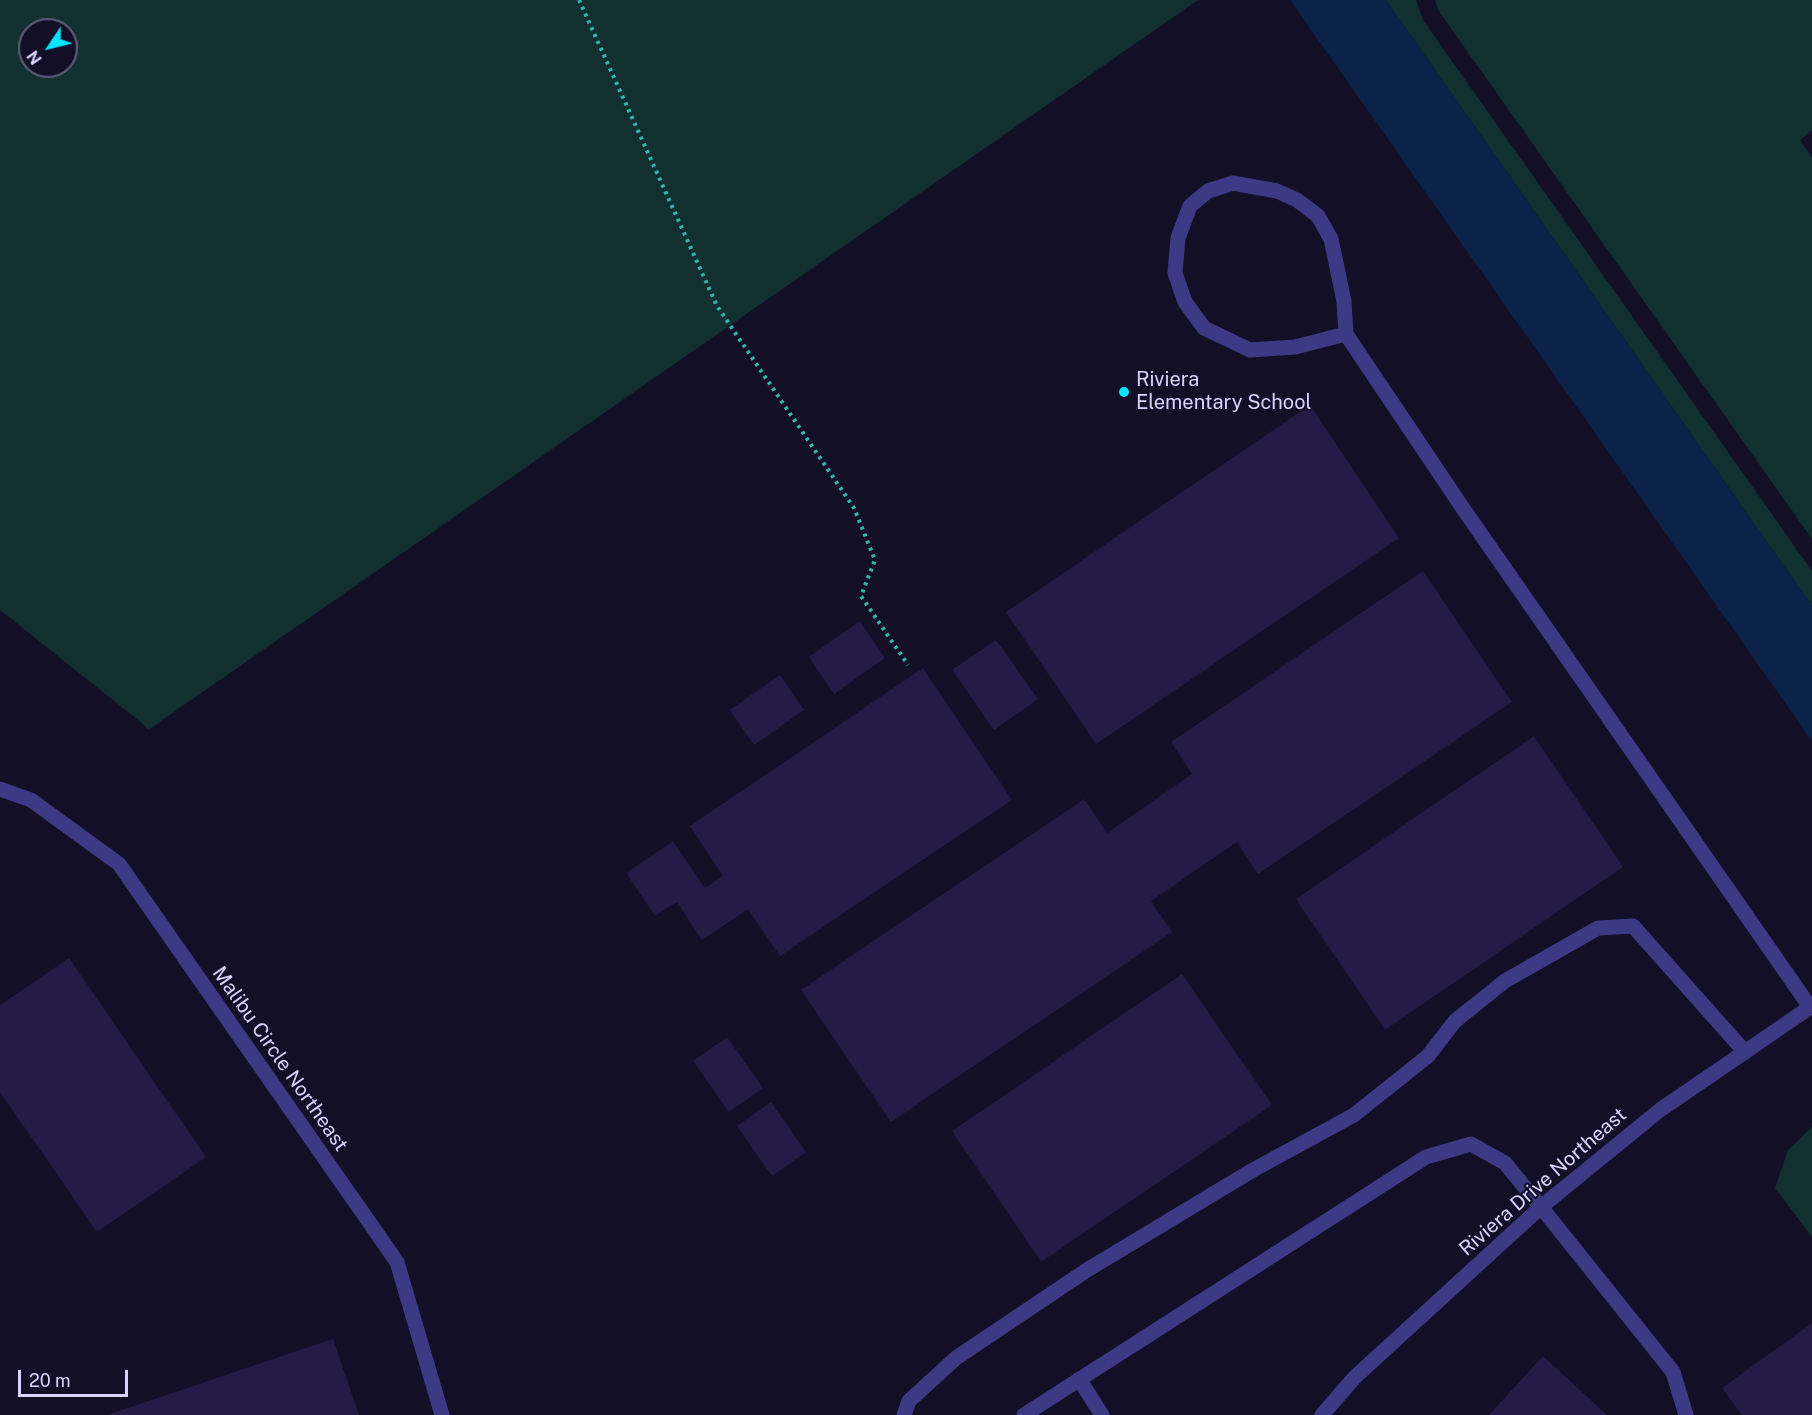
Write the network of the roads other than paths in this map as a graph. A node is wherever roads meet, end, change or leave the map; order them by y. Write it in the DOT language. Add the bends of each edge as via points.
graph roads {
  1 [pos="1346,334"];
  2 [pos="0,789"];
  3 [pos="1811,1006"];
  4 [pos="1745,1052"];
  5 [pos="1541,1207"];
  6 [pos="1079,1379"];
  7 [pos="442,1415"];
  8 [pos="904,1415"];
  9 [pos="1024,1415"];
  10 [pos="1102,1415"];
  11 [pos="1322,1415"];
  12 [pos="1686,1415"];
  1 -- 1 [label="street" via="1332,239 1318,216 1298,200 1277,191 1233,183 1208,191 1190,206 1178,238 1175,273 1185,302 1203,328 1250,350 1297,346"];
  1 -- 3 [label="street" via="1462,507"];
  2 -- 7 [label="street, Malibu Circle Northeast" via="31,800 119,864 397,1262"];
  3 -- 4 [label="street, Riviera Drive Northeast"];
  4 -- 5 [label="street, Riviera Drive Northeast" via="1660,1110"];
  4 -- 8 [label="street" via="1633,926 1598,928 1505,981 1455,1021 1428,1056 1354,1115 1096,1264 956,1358 909,1401"];
  5 -- 6 [label="street" via="1505,1163 1471,1144 1426,1157"];
  5 -- 11 [label="street, Riviera Drive Northeast" via="1355,1377"];
  5 -- 12 [label="street" via="1673,1372"];
  6 -- 9 [label="street"];
  6 -- 10 [label="street"];
}
